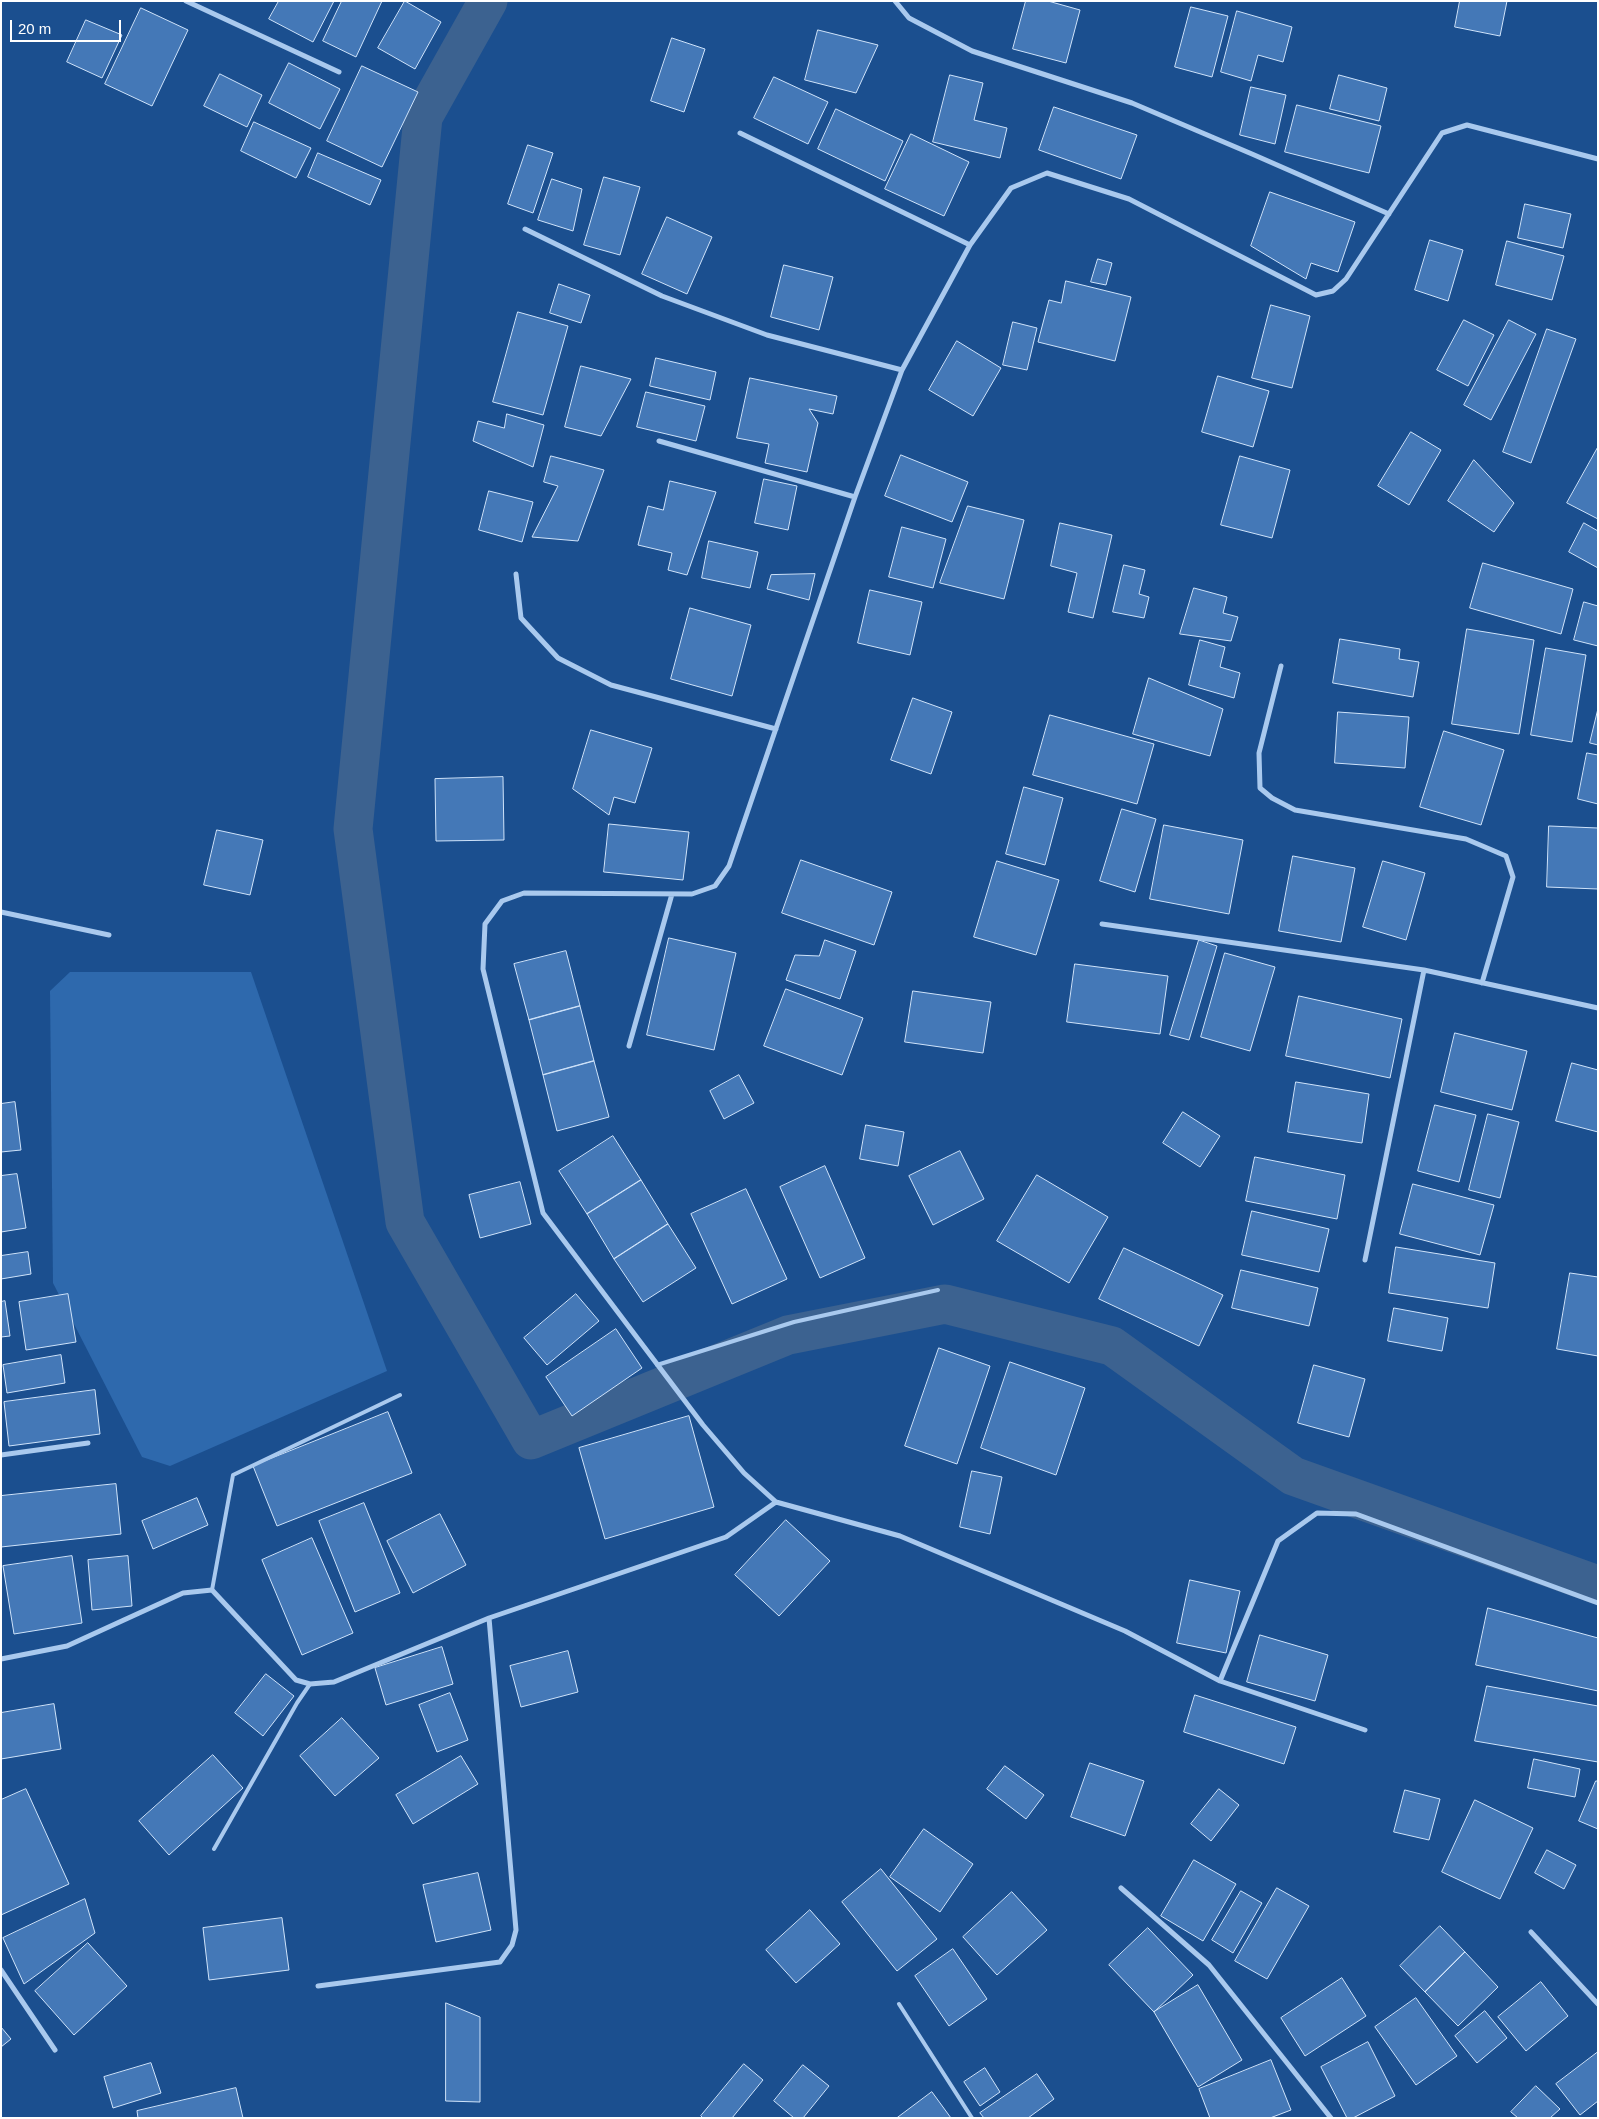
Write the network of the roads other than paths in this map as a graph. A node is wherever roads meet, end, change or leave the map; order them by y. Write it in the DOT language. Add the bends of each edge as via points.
graph roads {
  1 [pos="186,1"];
  2 [pos="895,1"];
  3 [pos="339,72"];
  4 [pos="740,133"];
  5 [pos="1598,159"];
  6 [pos="1389,214"];
  7 [pos="525,229"];
  8 [pos="970,245"];
  9 [pos="902,370"];
  10 [pos="659,440"];
  11 [pos="855,497"];
  12 [pos="516,574"];
  13 [pos="1281,666"];
  14 [pos="776,729"];
  15 [pos="672,894"];
  16 [pos="1,912"];
  17 [pos="1102,924"];
  18 [pos="109,935"];
  19 [pos="1424,970"];
  20 [pos="1482,982"];
  21 [pos="1598,1008"];
  22 [pos="630,1046"];
  23 [pos="1365,1260"];
  24 [pos="938,1290"];
  25 [pos="657,1365"];
  26 [pos="400,1395"];
  27 [pos="88,1443"];
  28 [pos="1,1455"];
  29 [pos="776,1502"];
  30 [pos="212,1590"];
  31 [pos="1598,1603"];
  32 [pos="489,1618"];
  33 [pos="1,1659"];
  34 [pos="1220,1681"];
  35 [pos="310,1684"];
  36 [pos="1365,1730"];
  37 [pos="214,1849"];
  38 [pos="1121,1888"];
  39 [pos="1531,1932"];
  40 [pos="1,1970"];
  41 [pos="318,1986"];
  42 [pos="899,2004"];
  43 [pos="1598,2004"];
  44 [pos="55,2050"];
  45 [pos="972,2118"];
  46 [pos="1331,2118"];
  1 -- 3 [label="street"];
  2 -- 6 [label="street" via="909,18 972,51 1132,104"];
  4 -- 8 [label="street"];
  5 -- 6 [label="street" via="1467,125 1442,133"];
  6 -- 8 [label="street" via="1346,279 1333,291 1316,295 1129,199 1047,173 1011,188"];
  7 -- 9 [label="street" via="662,296 767,336"];
  8 -- 9 [label="street"];
  9 -- 11 [label="street"];
  10 -- 11 [label="street"];
  11 -- 14 [label="street"];
  12 -- 14 [label="street" via="521,618 558,658 611,685"];
  13 -- 20 [label="street" via="1260,753 1260,788 1295,810 1466,839 1506,856 1513,877"];
  14 -- 15 [label="street" via="729,866 716,886 692,894"];
  15 -- 22 [label="street"];
  15 -- 25 [label="street" via="524,894 502,901 484,924 483,969 543,1213"];
  16 -- 18 [label="street"];
  17 -- 19 [label="street"];
  19 -- 20 [label="street"];
  19 -- 23 [label="street"];
  20 -- 21 [label="street"];
  24 -- 25 [label="lane" via="794,1322"];
  25 -- 29 [label="street" via="744,1473"];
  26 -- 30 [label="lane" via="233,1475"];
  27 -- 28 [label="street"];
  29 -- 32 [label="street" via="726,1537"];
  29 -- 34 [label="street" via="900,1536 1125,1631"];
  30 -- 33 [label="street" via="182,1593 67,1646"];
  30 -- 35 [label="street" via="296,1680"];
  31 -- 34 [label="street" via="1356,1514 1317,1513 1278,1541"];
  32 -- 35 [label="street" via="334,1682"];
  32 -- 41 [label="street" via="516,1930 512,1945 500,1962"];
  34 -- 36 [label="street"];
  35 -- 37 [label="lane"];
  38 -- 46 [label="street" via="1209,1965"];
  39 -- 43 [label="street"];
  40 -- 44 [label="street"];
  42 -- 45 [label="lane"];
}
